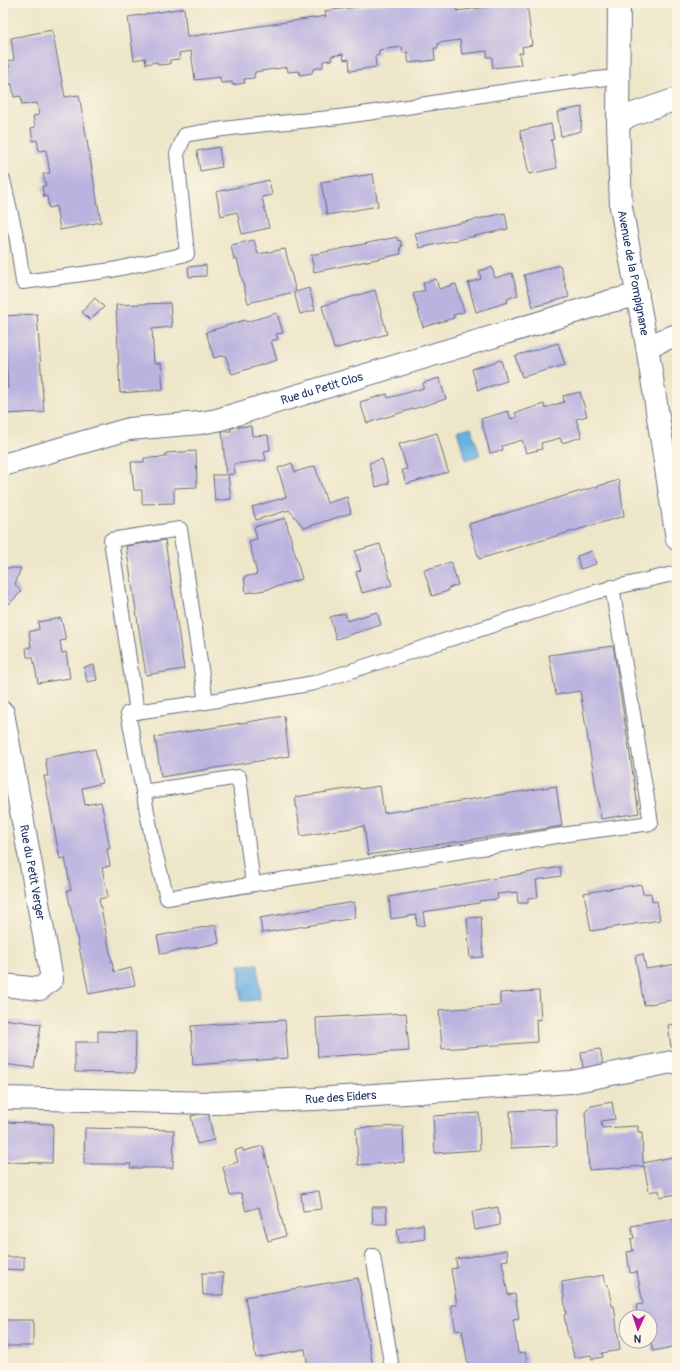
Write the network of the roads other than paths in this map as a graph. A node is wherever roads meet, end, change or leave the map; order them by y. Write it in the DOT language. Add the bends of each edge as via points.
graph roads {
  1 [pos="618,3"];
  2 [pos="618,77"];
  3 [pos="677,99"];
  4 [pos="618,123"];
  5 [pos="3,180"];
  6 [pos="638,295"];
  7 [pos="677,335"];
  8 [pos="647,346"];
  9 [pos="3,465"];
  10 [pos="677,539"];
  11 [pos="677,573"];
  12 [pos="612,587"];
  13 [pos="206,702"];
  14 [pos="137,712"];
  15 [pos="3,713"];
  16 [pos="143,792"];
  17 [pos="253,884"];
  18 [pos="3,985"];
  19 [pos="677,1061"];
  20 [pos="3,1098"];
  21 [pos="373,1256"];
  22 [pos="392,1368"];
  1 -- 2 [label="street, Avenue de la Pompignane"];
  2 -- 4 [label="street, Avenue de la Pompignane"];
  2 -- 5 [label="lane" via="339,117 185,135 177,154 187,254 112,270 23,282 17,240"];
  3 -- 4 [label="street" via="630,115"];
  4 -- 6 [label="street, Avenue de la Pompignane" via="621,207"];
  6 -- 8 [label="street, Avenue de la Pompignane"];
  6 -- 9 [label="street, Rue du Petit Clos" via="218,420 129,430"];
  7 -- 8 [label="street"];
  8 -- 10 [label="street, Avenue de la Pompignane"];
  11 -- 12 [label="lane"];
  12 -- 13 [label="lane" via="314,683"];
  12 -- 17 [label="lane" via="651,823"];
  13 -- 14 [label="lane"];
  13 -- 14 [label="lane" via="180,529 111,540"];
  14 -- 16 [label="lane" via="128,713"];
  15 -- 18 [label="street, Rue du Petit Verger" via="52,979 40,989"];
  16 -- 17 [label="lane" via="167,898"];
  16 -- 17 [label="lane" via="239,777"];
  19 -- 20 [label="street, Rue des Eiders" via="571,1082 315,1099 213,1103"];
  21 -- 22 [label="lane"];
}
